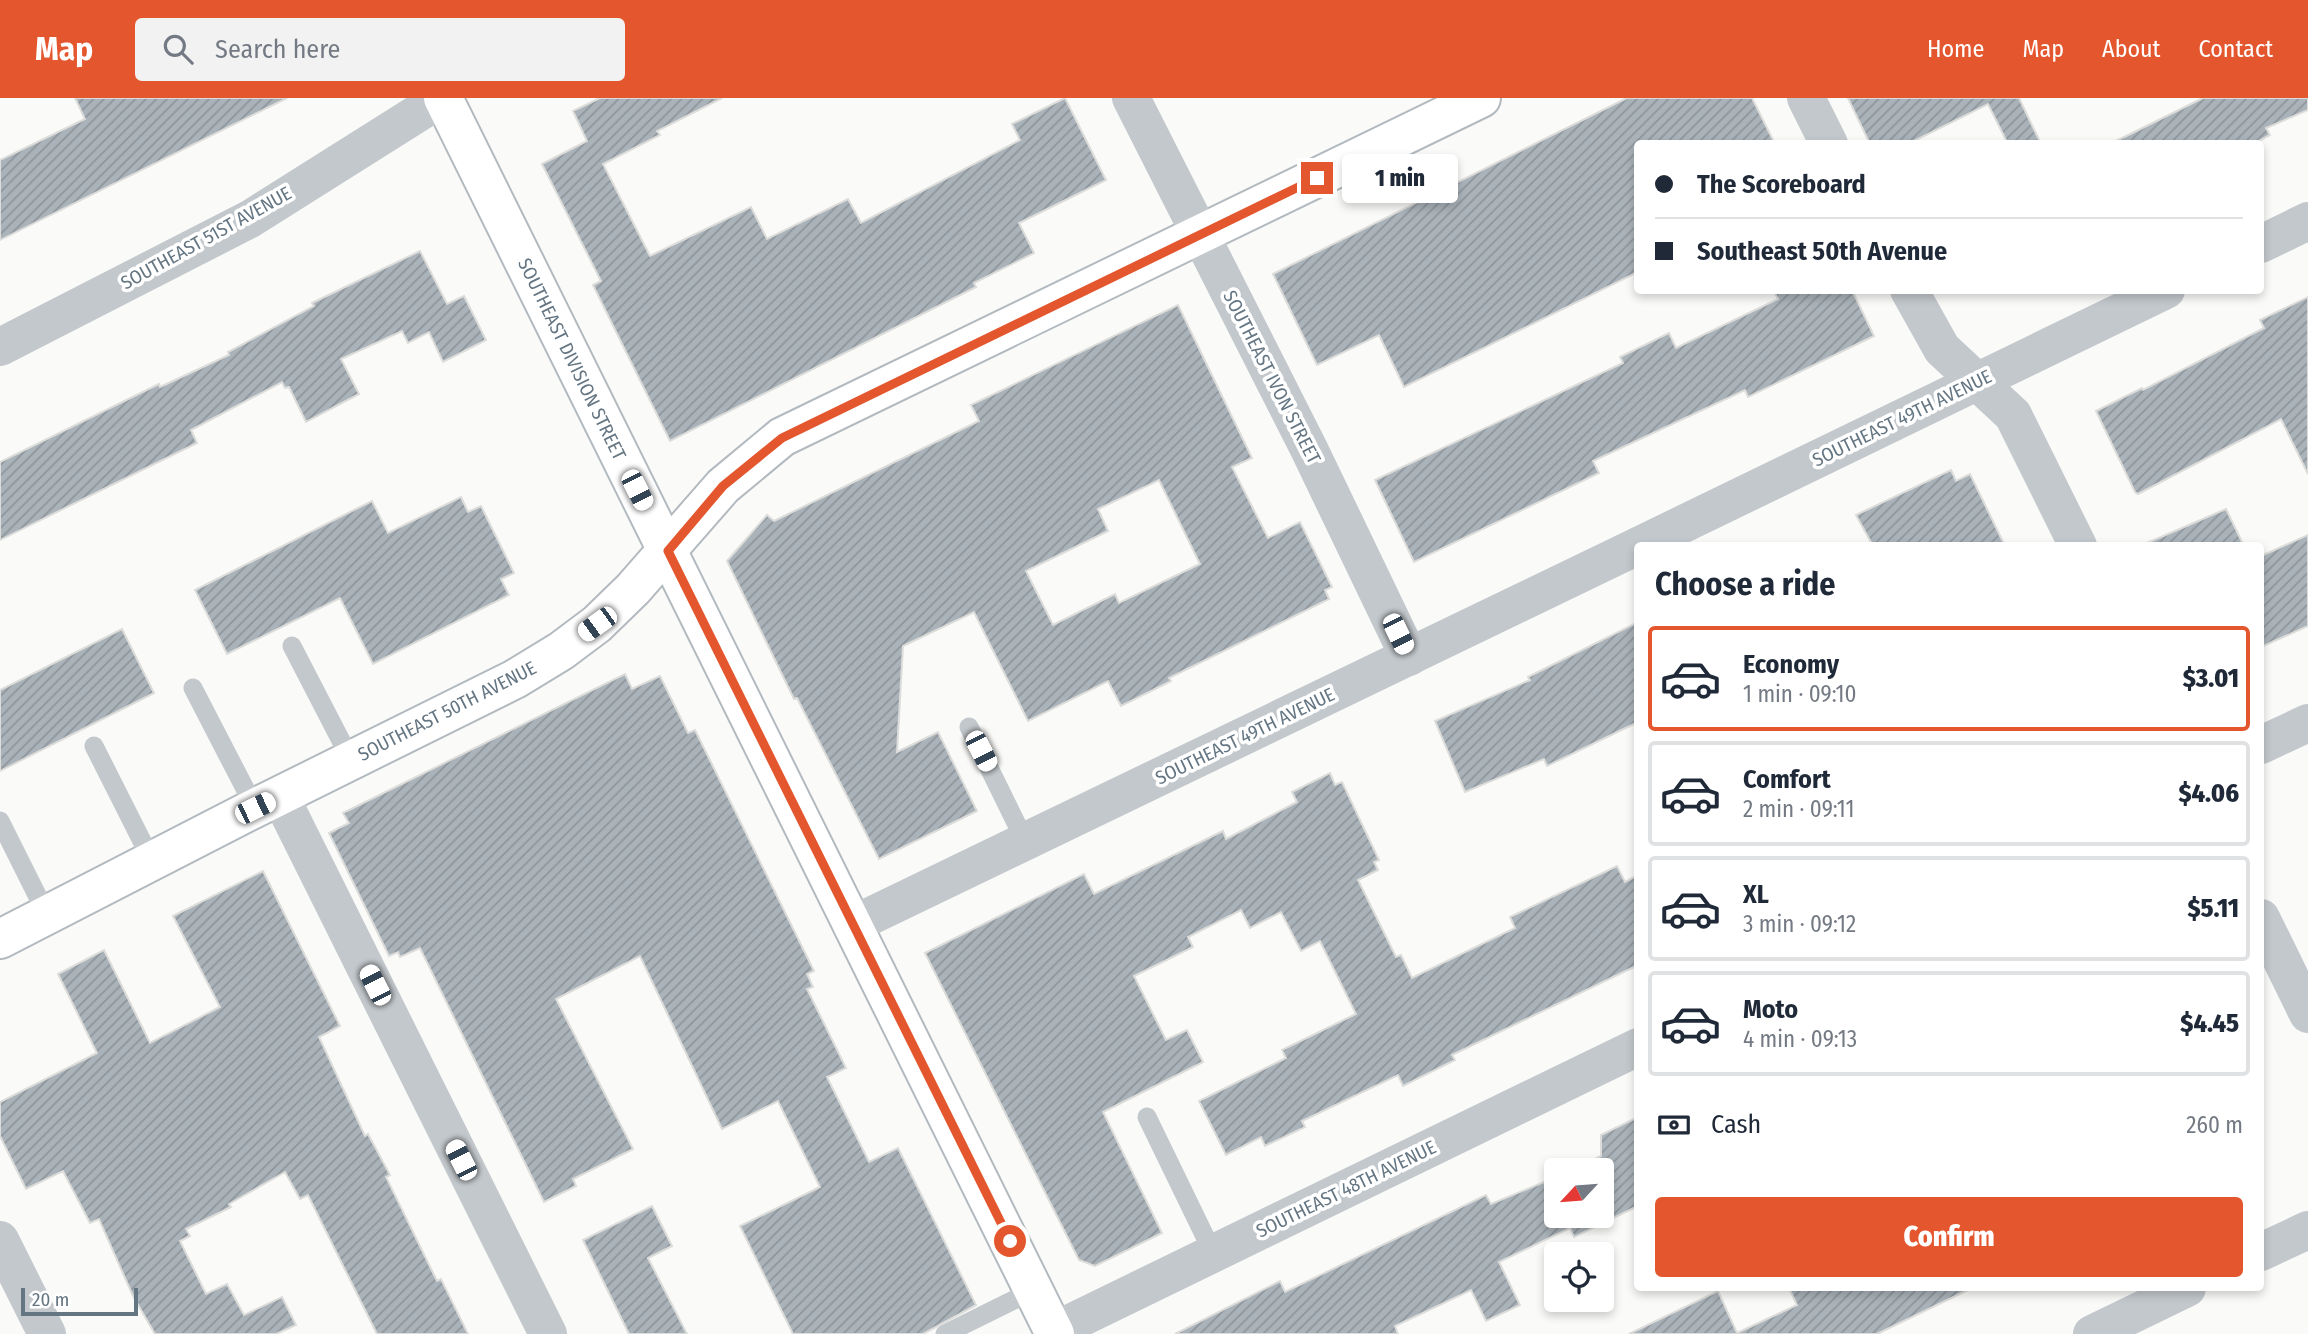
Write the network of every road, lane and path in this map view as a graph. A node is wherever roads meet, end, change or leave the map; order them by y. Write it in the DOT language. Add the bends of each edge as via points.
graph roads {
  1 [pos="443,98"];
  2 [pos="1131,98"];
  3 [pos="1481,98"];
  4 [pos="1806,98"];
  5 [pos="1827,140"];
  6 [pos="2308,221"];
  7 [pos="1199,236"];
  8 [pos="2264,243"];
  9 [pos="1911,294"];
  10 [pos="2158,294"];
  11 [pos="0,347"];
  12 [pos="1978,382"];
  13 [pos="1646,542"];
  14 [pos="2076,542"];
  15 [pos="1634,548"];
  16 [pos="668,551"];
  17 [pos="292,646"];
  18 [pos="1409,657"];
  19 [pos="193,688"];
  20 [pos="2308,723"];
  21 [pos="969,727"];
  22 [pos="2264,744"];
  23 [pos="94,746"];
  24 [pos="351,760"];
  25 [pos="268,802"];
  26 [pos="0,821"];
  27 [pos="1025,842"];
  28 [pos="152,861"];
  29 [pos="47,915"];
  30 [pos="2264,924"];
  31 [pos="852,925"];
  32 [pos="0,939"];
  33 [pos="2308,1014"];
  34 [pos="1634,1049"];
  35 [pos="1147,1117"];
  36 [pos="2308,1230"];
  37 [pos="0,1240"];
  38 [pos="2264,1251"];
  39 [pos="1213,1253"];
  40 [pos="1034,1290"];
  41 [pos="2181,1291"];
  42 [pos="1055,1332"];
  43 [pos="47,1334"];
  44 [pos="548,1334"];
  45 [pos="945,1334"];
  46 [pos="2092,1334"];
  1 -- 11 [label="street, SOUTHEAST 51ST AVENUE" via="250,219"];
  1 -- 16 [label="main road, SOUTHEAST DIVISION STREET"];
  2 -- 7 [label="street, SOUTHEAST IVON STREET"];
  3 -- 7 [label="main road, SOUTHEAST 50TH AVENUE"];
  4 -- 5 [label="street"];
  6 -- 8 [label="street"];
  7 -- 16 [label="main road, SOUTHEAST 50TH AVENUE" via="782,438 723,486"];
  7 -- 18 [label="street, SOUTHEAST IVON STREET"];
  9 -- 12 [label="street" via="1942,349"];
  10 -- 12 [label="street, SOUTHEAST 49TH AVENUE"];
  12 -- 13 [label="street, SOUTHEAST 49TH AVENUE"];
  12 -- 14 [label="street" via="2019,425"];
  15 -- 18 [label="street, SOUTHEAST 49TH AVENUE"];
  16 -- 24 [label="main road, SOUTHEAST 50TH AVENUE" via="597,624 561,651 515,679"];
  16 -- 31 [label="main road, SOUTHEAST DIVISION STREET"];
  17 -- 24 [label="lane"];
  18 -- 27 [label="street, SOUTHEAST 49TH AVENUE"];
  19 -- 25 [label="lane"];
  20 -- 22 [label="street"];
  21 -- 27 [label="lane"];
  23 -- 28 [label="lane"];
  24 -- 25 [label="main road, SOUTHEAST 50TH AVENUE"];
  25 -- 28 [label="main road, SOUTHEAST 50TH AVENUE"];
  25 -- 44 [label="street"];
  26 -- 29 [label="lane"];
  27 -- 31 [label="street, SOUTHEAST 49TH AVENUE"];
  28 -- 29 [label="main road, SOUTHEAST 50TH AVENUE"];
  29 -- 32 [label="main road, SOUTHEAST 50TH AVENUE"];
  30 -- 33 [label="street"];
  31 -- 40 [label="main road, SOUTHEAST DIVISION STREET"];
  34 -- 39 [label="street, SOUTHEAST 48TH AVENUE"];
  35 -- 39 [label="lane"];
  36 -- 38 [label="street"];
  37 -- 43 [label="street"];
  39 -- 42 [label="street, SOUTHEAST 48TH AVENUE"];
  40 -- 42 [label="main road, SOUTHEAST DIVISION STREET"];
  40 -- 45 [label="lane"];
  41 -- 46 [label="street"];
}
